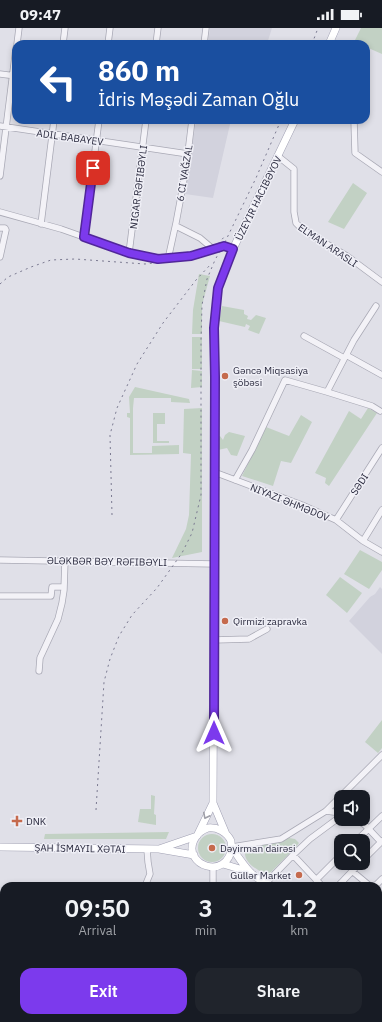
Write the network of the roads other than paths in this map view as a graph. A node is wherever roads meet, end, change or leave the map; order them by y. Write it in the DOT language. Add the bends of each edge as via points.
graph roads {
  1 [pos="19,28"];
  2 [pos="65,28"];
  3 [pos="110,28"];
  4 [pos="158,28"];
  5 [pos="206,28"];
  6 [pos="336,28"];
  7 [pos="17,40"];
  8 [pos="64,40"];
  9 [pos="108,40"];
  10 [pos="156,40"];
  11 [pos="204,40"];
  12 [pos="331,40"];
  13 [pos="0,74"];
  14 [pos="12,76"];
  15 [pos="12,91"];
  16 [pos="53,124"];
  17 [pos="99,124"];
  18 [pos="145,124"];
  19 [pos="192,124"];
  20 [pos="293,124"];
  21 [pos="354,124"];
  22 [pos="0,126"];
  23 [pos="7,127"];
  24 [pos="52,134"];
  25 [pos="97,141"];
  26 [pos="142,148"];
  27 [pos="188,154"];
  28 [pos="278,157"];
  29 [pos="382,172"];
  30 [pos="0,176"];
  31 [pos="0,212"];
  32 [pos="41,224"];
  33 [pos="176,226"];
  34 [pos="0,228"];
  35 [pos="84,237"];
  36 [pos="214,249"];
  37 [pos="233,249"];
  38 [pos="129,253"];
  39 [pos="0,257"];
  40 [pos="168,259"];
  41 [pos="382,282"];
  42 [pos="376,306"];
  43 [pos="304,336"];
  44 [pos="345,356"];
  45 [pos="382,375"];
  46 [pos="327,392"];
  47 [pos="380,411"];
  48 [pos="382,448"];
  49 [pos="214,472"];
  50 [pos="235,480"];
  51 [pos="382,510"];
  52 [pos="336,520"];
  53 [pos="363,541"];
  54 [pos="382,552"];
  55 [pos="0,560"];
  56 [pos="65,560"];
  57 [pos="214,564"];
  58 [pos="64,587"];
  59 [pos="0,596"];
  60 [pos="267,629"];
  61 [pos="214,640"];
  62 [pos="39,671"];
  63 [pos="382,755"];
  64 [pos="213,803"];
  65 [pos="326,811"];
  66 [pos="334,813"];
  67 [pos="382,816"];
  68 [pos="334,820"];
  69 [pos="364,826"];
  70 [pos="368,829"];
  71 [pos="363,834"];
  72 [pos="227,835"];
  73 [pos="197,836"];
  74 [pos="381,842"];
  75 [pos="0,847"];
  76 [pos="232,847"];
  77 [pos="147,849"];
  78 [pos="159,849"];
  79 [pos="370,853"];
  80 [pos="194,855"];
  81 [pos="292,855"];
  82 [pos="334,862"];
  83 [pos="223,864"];
  84 [pos="213,867"];
  85 [pos="352,871"];
  86 [pos="250,872"];
  87 [pos="316,880"];
  88 [pos="147,882"];
  89 [pos="213,882"];
  90 [pos="264,882"];
  91 [pos="270,882"];
  92 [pos="342,882"];
  93 [pos="365,882"];
  1 -- 7 [label="street"];
  2 -- 8 [label="street"];
  3 -- 9 [label="street"];
  4 -- 10 [label="street"];
  5 -- 11 [label="street"];
  6 -- 12 [label="main road"];
  13 -- 14 [label="street"];
  15 -- 23 [label="street"];
  16 -- 24 [label="street"];
  17 -- 25 [label="street"];
  18 -- 26 [label="street, NIGAR RƏFIBƏYLI"];
  19 -- 27 [label="street"];
  20 -- 28 [label="main road"];
  21 -- 29 [label="street" via="355,153"];
  22 -- 23 [label="street, ADIL BABAYEV"];
  23 -- 24 [label="street, ADIL BABAYEV"];
  23 -- 30 [label="street"];
  24 -- 25 [label="street, ADIL BABAYEV"];
  24 -- 32 [label="street"];
  25 -- 26 [label="street, ADIL BABAYEV"];
  25 -- 35 [label="street"];
  26 -- 27 [label="street, ADIL BABAYEV"];
  26 -- 38 [label="street, NIGAR RƏFIBƏYLI"];
  27 -- 33 [label="street"];
  28 -- 37 [label="main road"];
  28 -- 41 [label="street" via="294,169 296,223"];
  31 -- 32 [label="street"];
  32 -- 35 [label="street"];
  33 -- 36 [label="street" via="200,238"];
  33 -- 40 [label="street"];
  34 -- 39 [label="street" via="6,230"];
  35 -- 38 [label="street"];
  36 -- 37 [label="street" via="224,246"];
  36 -- 40 [label="street"];
  37 -- 49 [label="main road" via="218,288 214,328"];
  38 -- 40 [label="street"];
  42 -- 44 [label="street"];
  43 -- 44 [label="street"];
  44 -- 45 [label="street"];
  44 -- 46 [label="street"];
  46 -- 47 [label="street" via="372,406"];
  46 -- 50 [label="street" via="285,380"];
  48 -- 52 [label="street, SƏDI"];
  49 -- 50 [label="street, NIYAZI ƏHMƏDOV"];
  49 -- 57 [label="main road"];
  50 -- 52 [label="street, NIYAZI ƏHMƏDOV"];
  51 -- 53 [label="street"];
  52 -- 53 [label="street, NIYAZI ƏHMƏDOV"];
  53 -- 54 [label="street, NIYAZI ƏHMƏDOV"];
  55 -- 56 [label="street, ƏLƏKBƏR BƏY RƏFIBƏYLI"];
  56 -- 57 [label="street, ƏLƏKBƏR BƏY RƏFIBƏYLI"];
  56 -- 58 [label="street"];
  57 -- 61 [label="main road"];
  58 -- 59 [label="street" via="52,587 51,596"];
  58 -- 62 [label="street" via="58,619 40,658"];
  60 -- 61 [label="street" via="249,639"];
  61 -- 64 [label="main road"];
  63 -- 65 [label="street"];
  64 -- 72 [label="main road"];
  64 -- 73 [label="main road, one-way"];
  65 -- 66 [label="street"];
  65 -- 76 [label="street" via="282,839"];
  67 -- 70 [label="street"];
  68 -- 81 [label="street"];
  69 -- 70 [label="street"];
  70 -- 71 [label="street"];
  70 -- 74 [label="street"];
  72 -- 73 [label="main road" via="221,830 208,828"];
  72 -- 76 [label="main road"];
  73 -- 78 [label="main road"];
  73 -- 80 [label="main road" via="192,848"];
  74 -- 79 [label="street"];
  75 -- 77 [label="main road"];
  76 -- 83 [label="main road" via="228,860"];
  76 -- 86 [label="main road"];
  77 -- 78 [label="main road"];
  77 -- 88 [label="street" via="150,874"];
  78 -- 80 [label="main road"];
  80 -- 84 [label="main road" via="203,865"];
  81 -- 87 [label="street"];
  81 -- 91 [label="street"];
  82 -- 87 [label="street"];
  83 -- 84 [label="main road"];
  83 -- 86 [label="main road"];
  84 -- 89 [label="street"];
  85 -- 92 [label="street"];
  85 -- 93 [label="street"];
  86 -- 90 [label="main road"];
}
